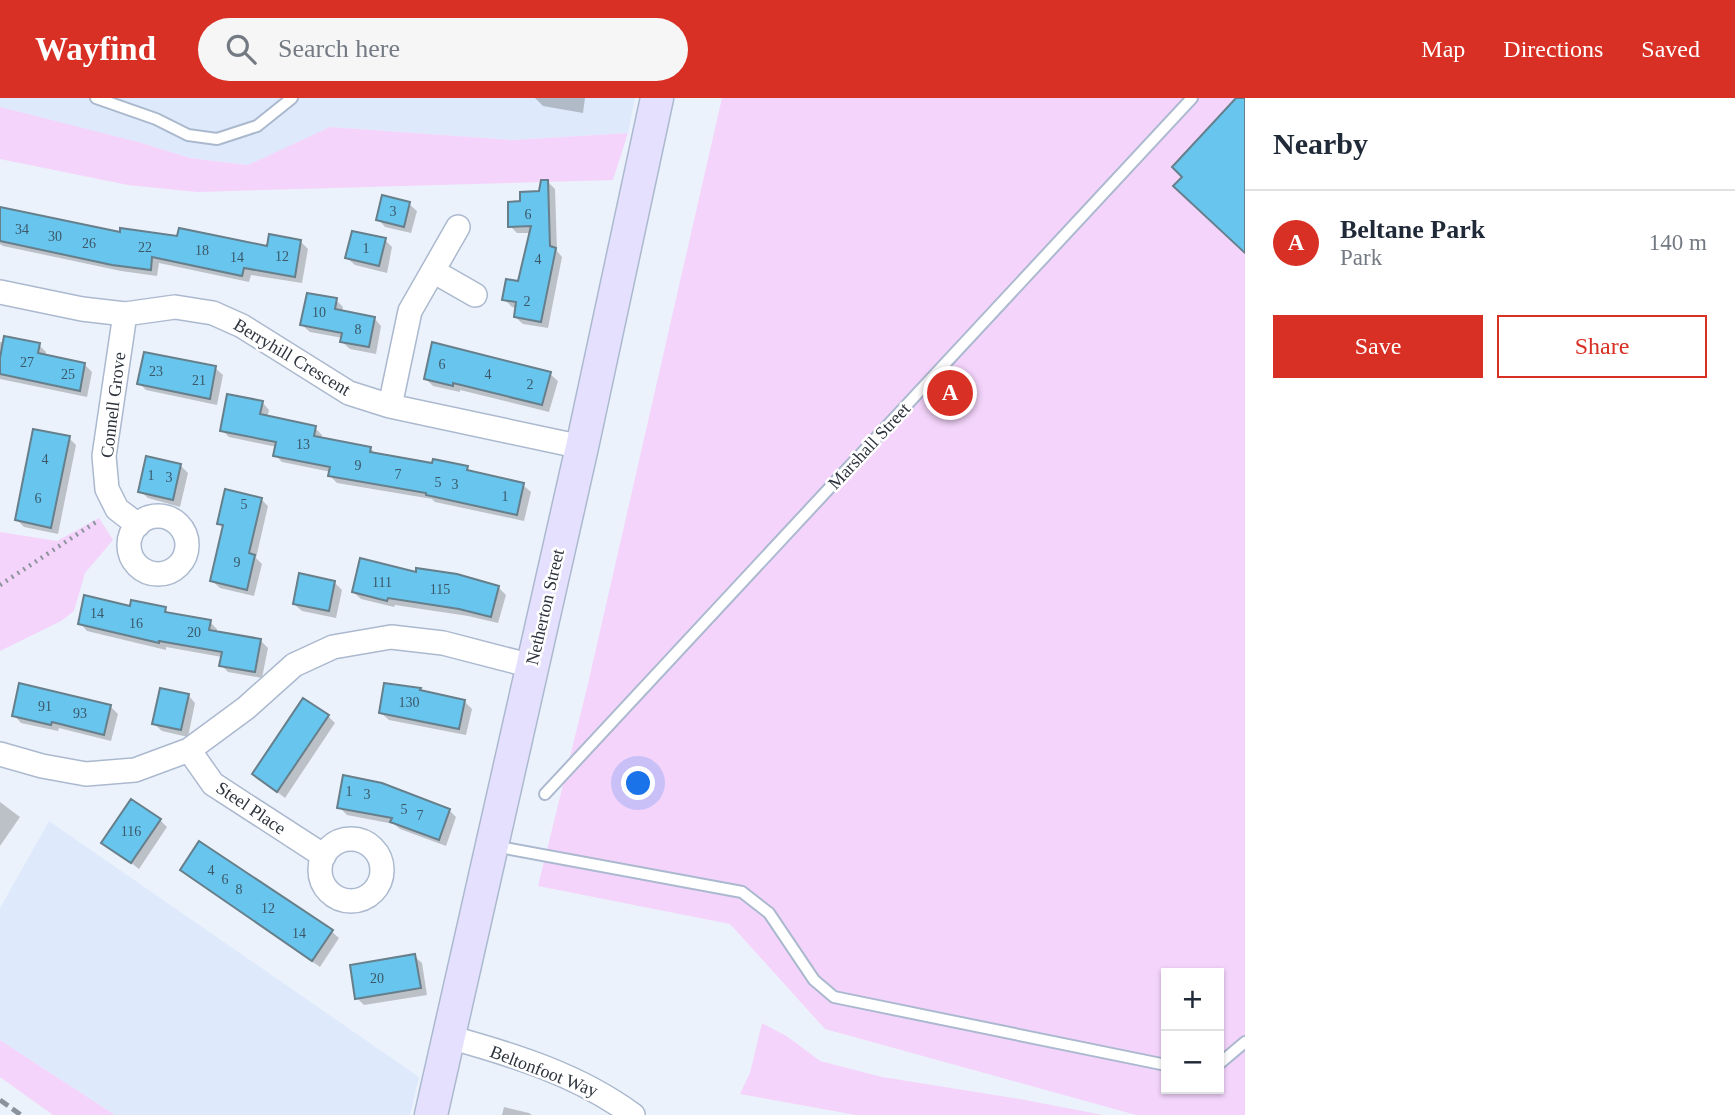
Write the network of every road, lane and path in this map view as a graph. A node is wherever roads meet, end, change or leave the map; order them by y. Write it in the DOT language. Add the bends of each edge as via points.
graph roads {
  1 [pos="96,98"];
  2 [pos="292,98"];
  3 [pos="657,98"];
  4 [pos="1192,98"];
  5 [pos="458,227"];
  6 [pos="433,271"];
  7 [pos="0,292"];
  8 [pos="475,295"];
  9 [pos="125,314"];
  10 [pos="390,406"];
  11 [pos="582,447"];
  12 [pos="117,509"];
  13 [pos="138,524"];
  14 [pos="0,584"];
  15 [pos="531,666"];
  16 [pos="189,750"];
  17 [pos="0,754"];
  18 [pos="545,794"];
  19 [pos="491,846"];
  20 [pos="324,856"];
  21 [pos="449,1037"];
  22 [pos="1245,1042"];
  23 [pos="1224,1060"];
  24 [pos="1161,1064"];
  25 [pos="431,1115"];
  26 [pos="633,1115"];
  1 -- 2 [label="lane" via="188,135 217,139 257,126"];
  3 -- 11 [label="street, Netherton Street"];
  4 -- 18 [label="lane, Marshall Street"];
  5 -- 6 [label="street"];
  6 -- 8 [label="street"];
  6 -- 10 [label="street" via="410,311"];
  7 -- 9 [label="street, Berryhill Crescent"];
  9 -- 10 [label="street, Berryhill Crescent" via="175,307 213,313 349,393"];
  9 -- 12 [label="street, Connell Grove" via="104,456 107,489"];
  10 -- 11 [label="street, Berryhill Crescent"];
  11 -- 15 [label="street, Netherton Street"];
  12 -- 13 [label="street"];
  12 -- 14 [label="path"];
  15 -- 16 [label="street" via="443,643 391,637 333,647 294,665"];
  15 -- 19 [label="street, Netherton Street"];
  16 -- 17 [label="street" via="135,770 86,774"];
  16 -- 20 [label="street, Steel Place" via="213,784"];
  19 -- 21 [label="street, Netherton Street"];
  19 -- 24 [label="lane" via="742,892 769,913 814,980 834,997"];
  21 -- 25 [label="street, Netherton Street"];
  21 -- 26 [label="street, Beltonfoot Way" via="519,1057 606,1094"];
  22 -- 23 [label="lane"];
}
